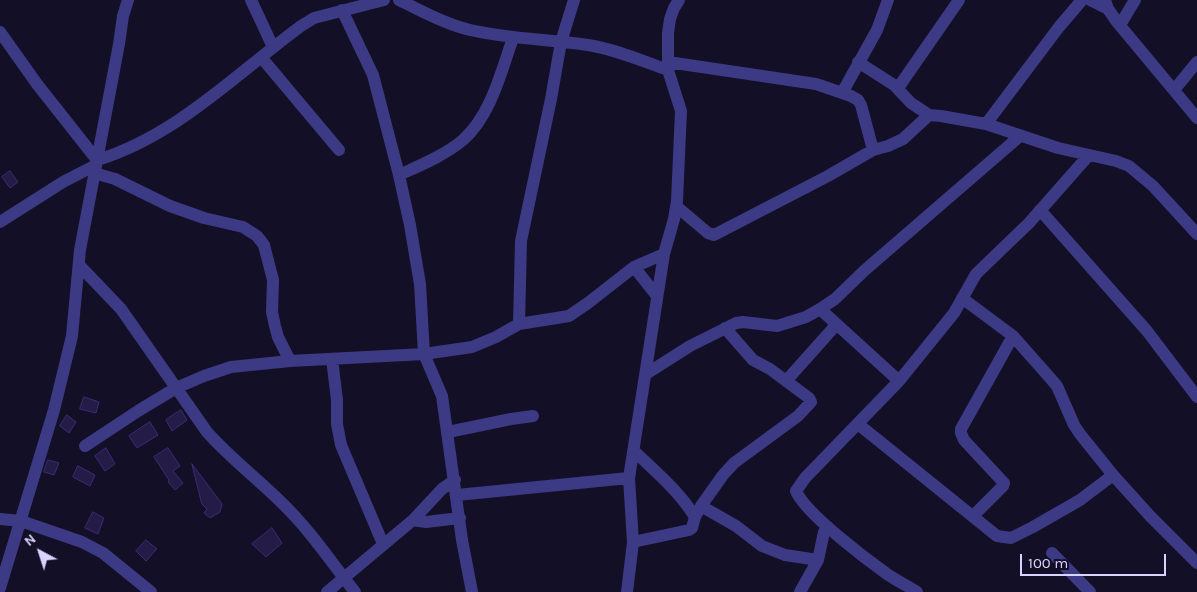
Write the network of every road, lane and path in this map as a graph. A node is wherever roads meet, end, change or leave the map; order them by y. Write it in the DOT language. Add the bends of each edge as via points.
graph roads {
  1 [pos="128,0"];
  2 [pos="251,0"];
  3 [pos="384,0"];
  4 [pos="399,0"];
  5 [pos="574,0"];
  6 [pos="679,0"];
  7 [pos="888,0"];
  8 [pos="960,0"];
  9 [pos="1082,0"];
  10 [pos="1090,0"];
  11 [pos="1135,0"];
  12 [pos="1106,5"];
  13 [pos="342,10"];
  14 [pos="1120,25"];
  15 [pos="0,32"];
  16 [pos="512,38"];
  17 [pos="561,42"];
  18 [pos="273,47"];
  19 [pos="261,57"];
  20 [pos="858,62"];
  21 [pos="1197,62"];
  22 [pos="668,66"];
  23 [pos="898,88"];
  24 [pos="1174,90"];
  25 [pos="842,93"];
  26 [pos="929,115"];
  27 [pos="1197,118"];
  28 [pos="986,124"];
  29 [pos="1020,136"];
  30 [pos="338,150"];
  31 [pos="873,150"];
  32 [pos="1089,155"];
  33 [pos="96,166"];
  34 [pos="400,175"];
  35 [pos="676,206"];
  36 [pos="1040,210"];
  37 [pos="0,222"];
  38 [pos="1197,234"];
  39 [pos="664,254"];
  40 [pos="78,265"];
  41 [pos="634,267"];
  42 [pos="658,296"];
  43 [pos="962,298"];
  44 [pos="820,310"];
  45 [pos="519,324"];
  46 [pos="836,325"];
  47 [pos="725,328"];
  48 [pos="1013,336"];
  49 [pos="424,354"];
  50 [pos="332,359"];
  51 [pos="290,361"];
  52 [pos="646,374"];
  53 [pos="786,381"];
  54 [pos="899,381"];
  55 [pos="176,388"];
  56 [pos="1197,397"];
  57 [pos="533,416"];
  58 [pos="858,424"];
  59 [pos="448,432"];
  60 [pos="85,446"];
  61 [pos="634,451"];
  62 [pos="1113,475"];
  63 [pos="629,478"];
  64 [pos="455,480"];
  65 [pos="456,495"];
  66 [pos="698,512"];
  67 [pos="973,516"];
  68 [pos="460,518"];
  69 [pos="0,520"];
  70 [pos="413,520"];
  71 [pos="21,521"];
  72 [pos="828,527"];
  73 [pos="632,542"];
  74 [pos="383,544"];
  75 [pos="1052,553"];
  76 [pos="818,560"];
  77 [pos="1197,563"];
  78 [pos="1,578"];
  79 [pos="344,578"];
  80 [pos="8,592"];
  81 [pos="151,592"];
  82 [pos="327,592"];
  83 [pos="355,592"];
  84 [pos="472,592"];
  85 [pos="627,592"];
  86 [pos="800,592"];
  87 [pos="917,592"];
  88 [pos="1090,592"];
  1 -- 33 [label="street"];
  2 -- 18 [label="street"];
  3 -- 13 [label="street"];
  4 -- 16 [label="street" via="469,29"];
  5 -- 17 [label="street"];
  6 -- 22 [label="street" via="670,19"];
  7 -- 20 [label="street" via="877,30"];
  8 -- 23 [label="street"];
  9 -- 28 [label="street"];
  10 -- 12 [label="street"];
  11 -- 14 [label="street"];
  12 -- 14 [label="street"];
  13 -- 18 [label="street" via="314,18"];
  13 -- 34 [label="street" via="373,75"];
  14 -- 24 [label="street"];
  15 -- 33 [label="street"];
  16 -- 17 [label="street"];
  16 -- 34 [label="street" via="490,102 476,126 452,148"];
  17 -- 22 [label="street" via="609,49"];
  17 -- 45 [label="street" via="521,241"];
  18 -- 19 [label="street"];
  19 -- 30 [label="street"];
  19 -- 33 [label="street" via="156,135"];
  20 -- 23 [label="street"];
  20 -- 25 [label="street"];
  21 -- 24 [label="street"];
  22 -- 25 [label="street" via="816,84"];
  22 -- 35 [label="street" via="681,111"];
  23 -- 26 [label="street" via="911,103"];
  24 -- 27 [label="street"];
  25 -- 31 [label="street" via="858,100 861,105"];
  26 -- 28 [label="street"];
  26 -- 31 [label="street" via="903,139"];
  28 -- 29 [label="street"];
  29 -- 32 [label="street"];
  29 -- 44 [label="street"];
  31 -- 35 [label="street" via="714,235"];
  32 -- 36 [label="street"];
  32 -- 38 [label="street" via="1129,166"];
  33 -- 37 [label="street" via="63,182"];
  33 -- 40 [label="street"];
  33 -- 51 [label="street" via="170,206 243,227 257,236 264,245 273,280 275,326"];
  34 -- 49 [label="street" via="420,284"];
  35 -- 39 [label="street"];
  36 -- 43 [label="street" via="976,274"];
  36 -- 56 [label="street" via="1147,332"];
  39 -- 41 [label="street"];
  39 -- 42 [label="street"];
  40 -- 55 [label="street" via="121,308"];
  40 -- 71 [label="street" via="72,336"];
  41 -- 42 [label="street"];
  41 -- 45 [label="street" via="569,316"];
  42 -- 52 [label="street"];
  43 -- 48 [label="street"];
  43 -- 54 [label="street" via="954,313"];
  44 -- 46 [label="street"];
  44 -- 47 [label="street" via="777,326 736,322"];
  45 -- 49 [label="street" via="472,347"];
  46 -- 53 [label="street"];
  46 -- 54 [label="street"];
  47 -- 52 [label="street"];
  47 -- 53 [label="street" via="753,360"];
  48 -- 62 [label="street" via="1058,386 1074,425"];
  48 -- 67 [label="street" via="961,429 964,440 1004,483"];
  49 -- 50 [label="street"];
  49 -- 59 [label="street" via="442,396"];
  50 -- 51 [label="street"];
  50 -- 74 [label="street" via="341,445"];
  51 -- 55 [label="street" via="231,367"];
  52 -- 61 [label="street"];
  53 -- 66 [label="street" via="809,398 810,405 734,464"];
  54 -- 58 [label="street"];
  55 -- 60 [label="street"];
  55 -- 79 [label="street" via="207,432 282,502"];
  57 -- 59 [label="street"];
  58 -- 67 [label="street"];
  58 -- 72 [label="street" via="796,491 808,509"];
  59 -- 64 [label="street"];
  61 -- 63 [label="street"];
  61 -- 66 [label="street"];
  62 -- 67 [label="street" via="1080,500 1011,538 997,536"];
  62 -- 77 [label="street"];
  63 -- 65 [label="street"];
  63 -- 73 [label="street"];
  64 -- 65 [label="street"];
  64 -- 70 [label="street"];
  65 -- 68 [label="street"];
  66 -- 73 [label="street" via="692,528 688,530"];
  66 -- 76 [label="street" via="736,526 762,546 785,555"];
  68 -- 70 [label="street" via="426,522"];
  68 -- 84 [label="street"];
  69 -- 71 [label="street"];
  70 -- 74 [label="street"];
  71 -- 78 [label="street"];
  71 -- 81 [label="street" via="103,553"];
  72 -- 76 [label="street"];
  72 -- 87 [label="street" via="887,574"];
  73 -- 85 [label="street"];
  74 -- 79 [label="street"];
  75 -- 88 [label="street"];
  76 -- 86 [label="street"];
  78 -- 80 [label="street"];
  79 -- 82 [label="street"];
  79 -- 83 [label="street"];
}
